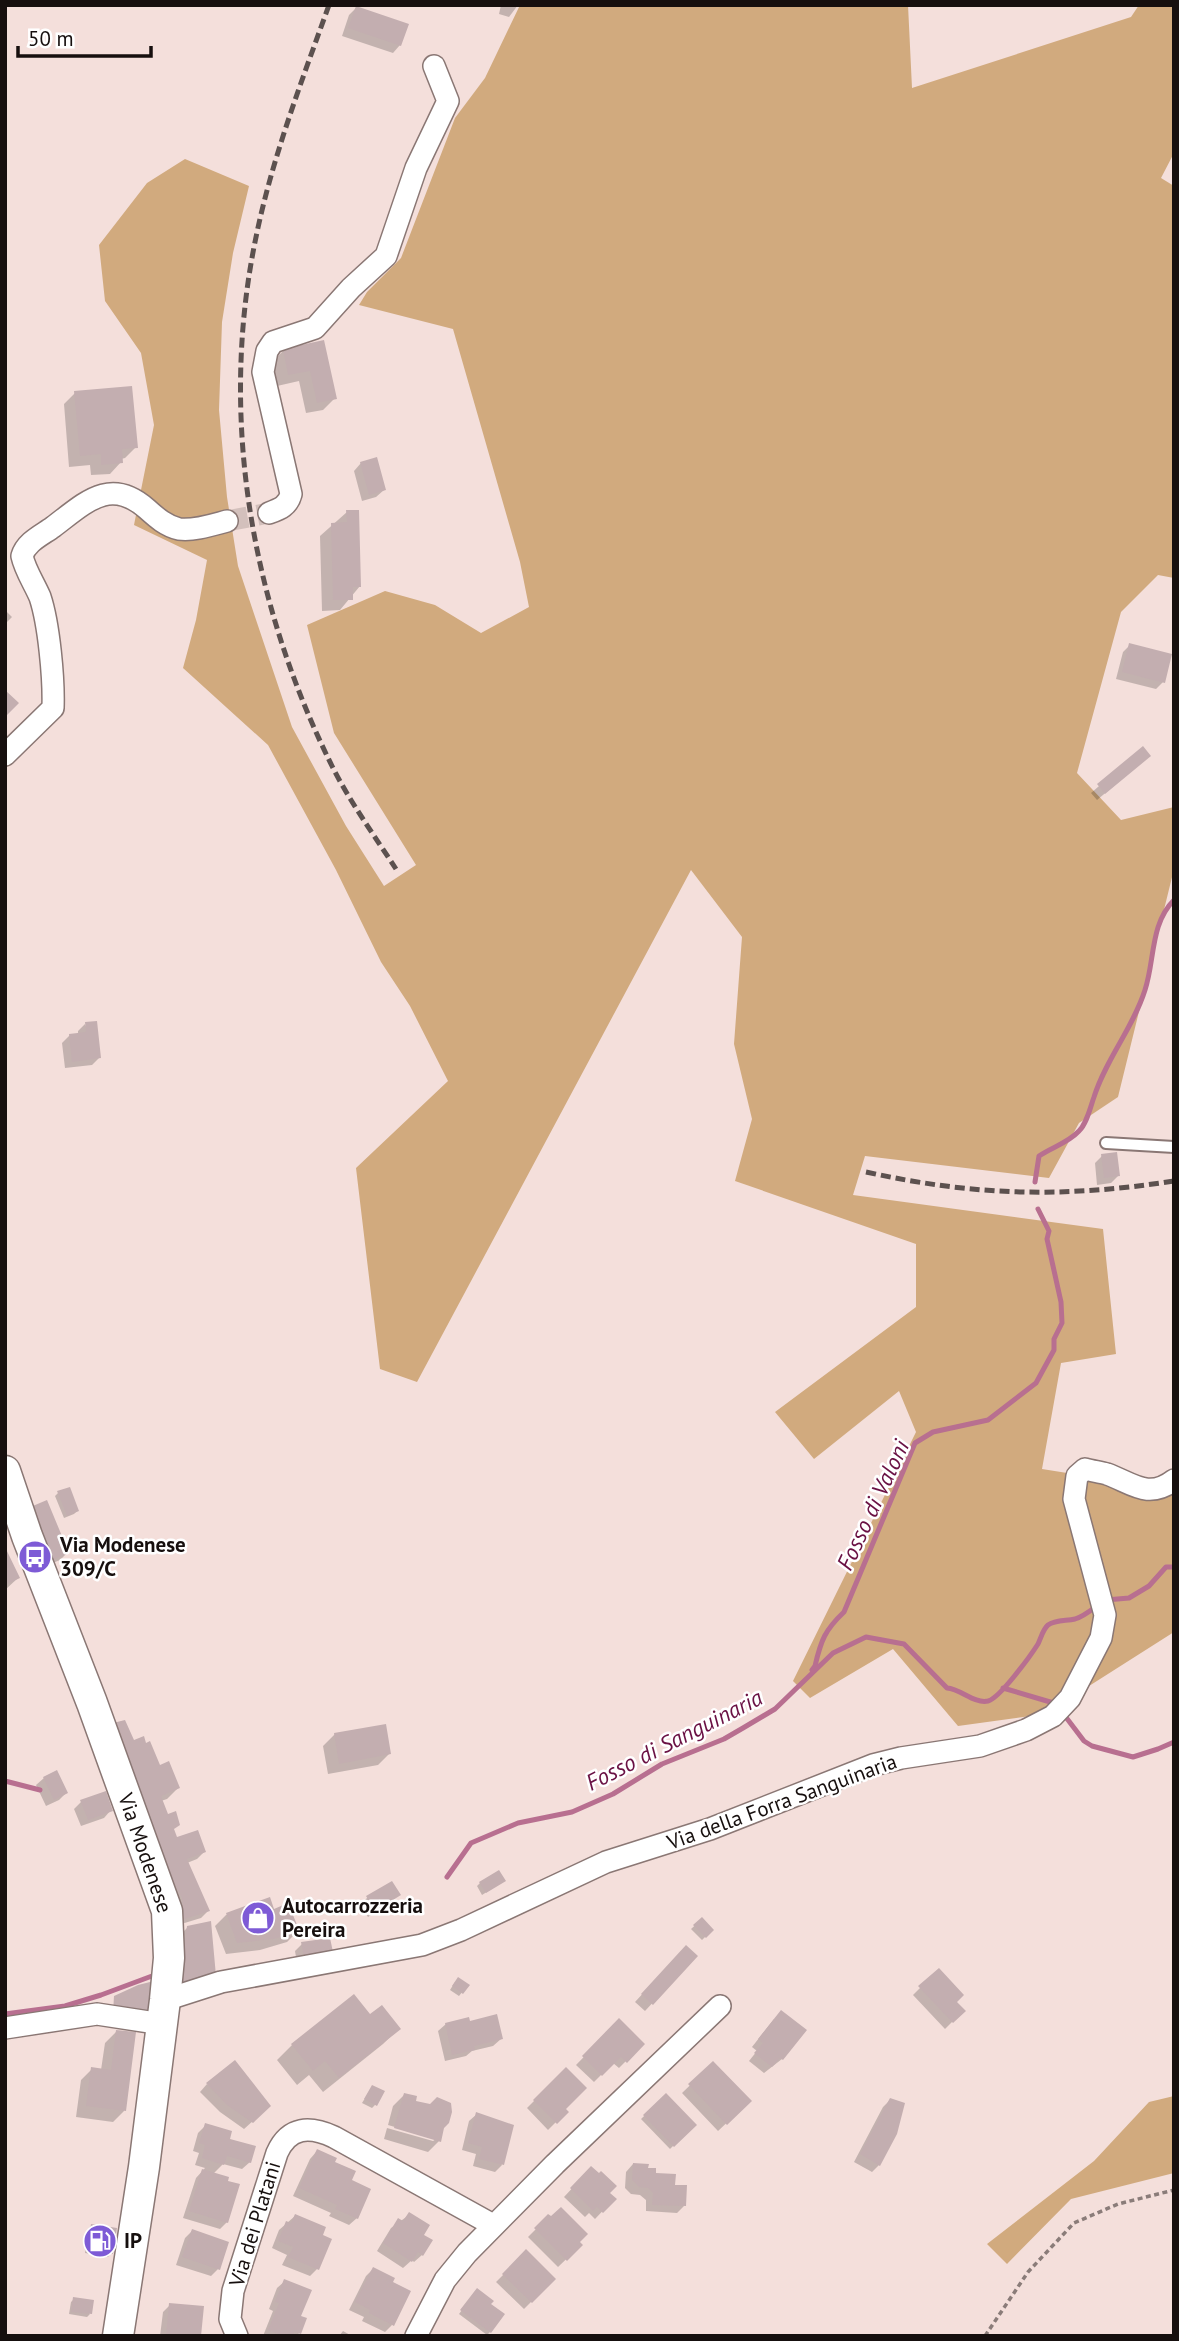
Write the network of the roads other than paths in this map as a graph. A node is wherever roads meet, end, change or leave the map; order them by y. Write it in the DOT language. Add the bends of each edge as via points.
graph roads {
  1 [pos="434,66"];
  2 [pos="269,513"];
  3 [pos="227,521"];
  4 [pos="5,755"];
  5 [pos="1106,1143"];
  6 [pos="1174,1147"];
  7 [pos="5,1471"];
  8 [pos="1174,1480"];
  9 [pos="720,2006"];
  10 [pos="164,2012"];
  11 [pos="5,2028"];
  12 [pos="493,2225"];
  13 [pos="118,2336"];
  14 [pos="237,2336"];
  15 [pos="416,2336"];
  1 -- 2 [label="street" via="447,101 416,169 386,256 316,328 273,342 267,351 264,372 291,494 283,508"];
  3 -- 4 [label="street" via="178,528 160,521 130,496 103,494 28,545 22,556 40,599 53,708"];
  5 -- 6 [label="lane"];
  7 -- 10 [label="street, Via Modenese" via="165,1899 169,1927"];
  8 -- 10 [label="street, Via della Forra Sanguinaria" via="1164,1488 1142,1490 1105,1473 1085,1469 1077,1475 1074,1499 1105,1615 1101,1638 1070,1698 1053,1716 980,1746 873,1765 710,1829 606,1862 422,1945 221,1982"];
  9 -- 12 [label="street"];
  10 -- 11 [label="street" via="97,2014"];
  10 -- 13 [label="street, Via Modenese"];
  12 -- 14 [label="street, Via dei Platani" via="334,2137 314,2129 299,2130 285,2139 277,2153 233,2291 230,2319"];
  12 -- 15 [label="street" via="445,2280"];
}
